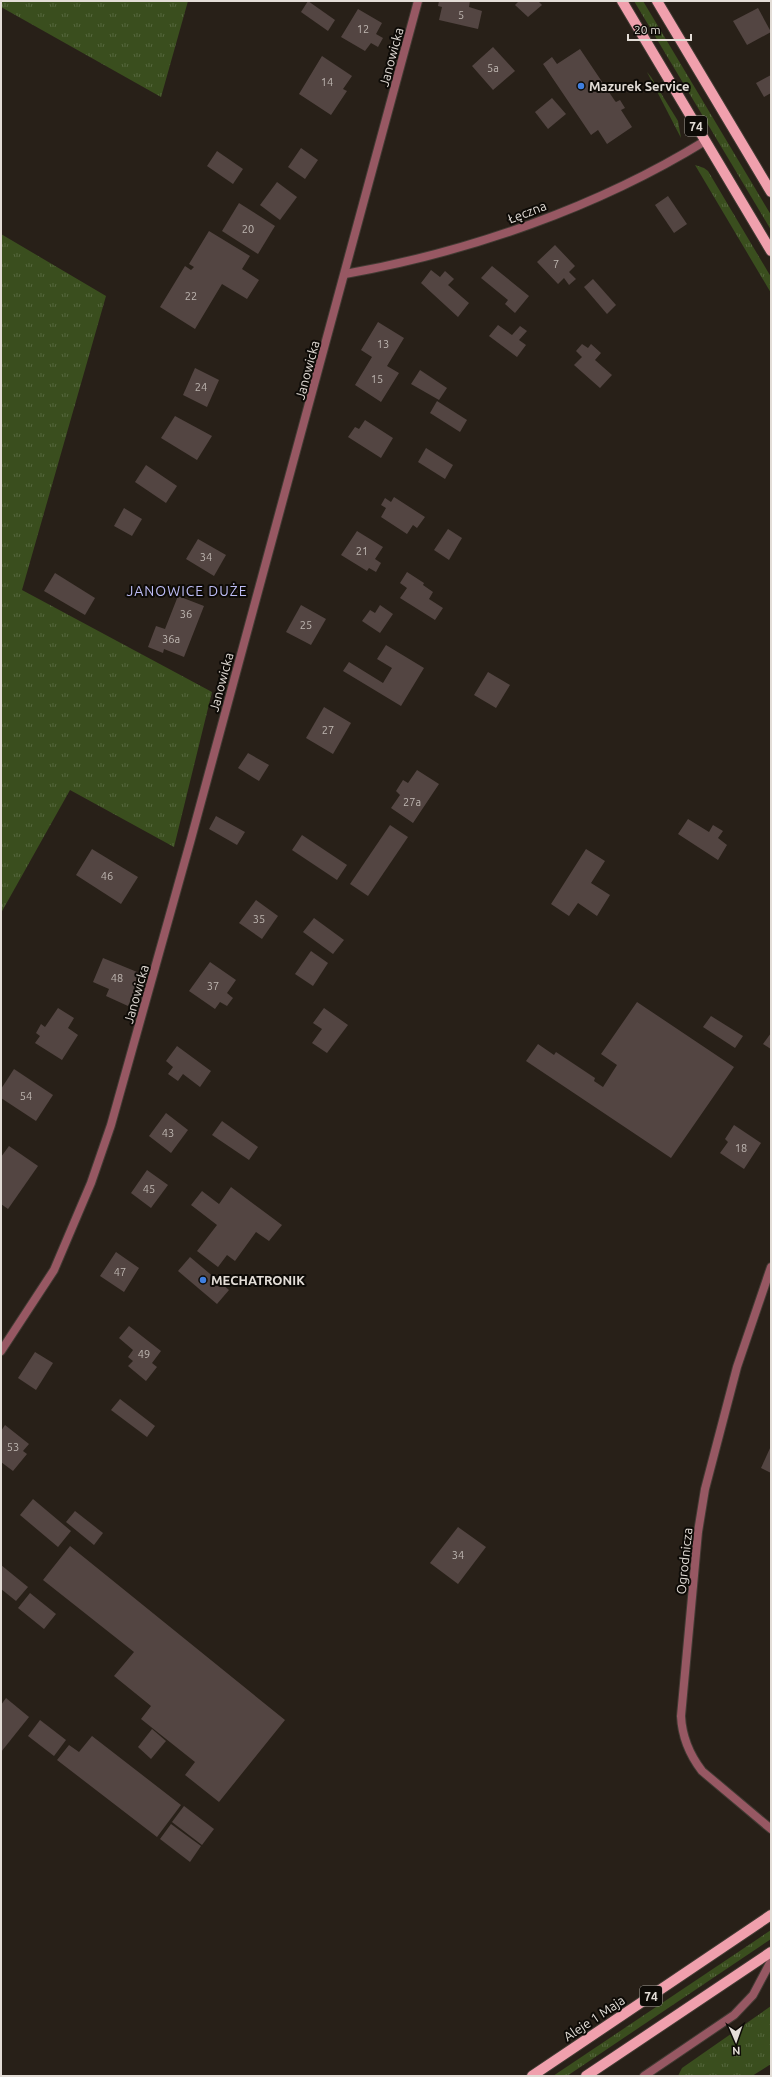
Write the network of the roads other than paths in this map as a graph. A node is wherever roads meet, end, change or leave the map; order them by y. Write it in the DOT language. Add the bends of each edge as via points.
graph roads {
  1 [pos="418,1"];
  2 [pos="622,1"];
  3 [pos="657,1"];
  4 [pos="705,141"];
  5 [pos="771,192"];
  6 [pos="771,251"];
  7 [pos="345,274"];
  8 [pos="771,1267"];
  9 [pos="1,1351"];
  10 [pos="771,1829"];
  11 [pos="771,1916"];
  12 [pos="771,1952"];
  13 [pos="771,1961"];
  14 [pos="532,2076"];
  15 [pos="586,2076"];
  16 [pos="644,2076"];
  1 -- 7 [label="street, Janowicka"];
  2 -- 4 [label="main road, 74"];
  3 -- 5 [label="main road, 74"];
  4 -- 6 [label="main road, 74"];
  4 -- 7 [label="street, Łęczna" via="675,159 592,198 510,232 384,267"];
  7 -- 9 [label="street, Janowicka" via="111,1125 93,1177 54,1270"];
  8 -- 10 [label="street, Ogrodnicza" via="737,1367 705,1489 698,1532 681,1716 682,1731 693,1760"];
  11 -- 14 [label="main road, Aleje 1 Maja / 74"];
  12 -- 15 [label="main road, 74"];
  13 -- 16 [label="street" via="753,1995 734,2015"];
}
